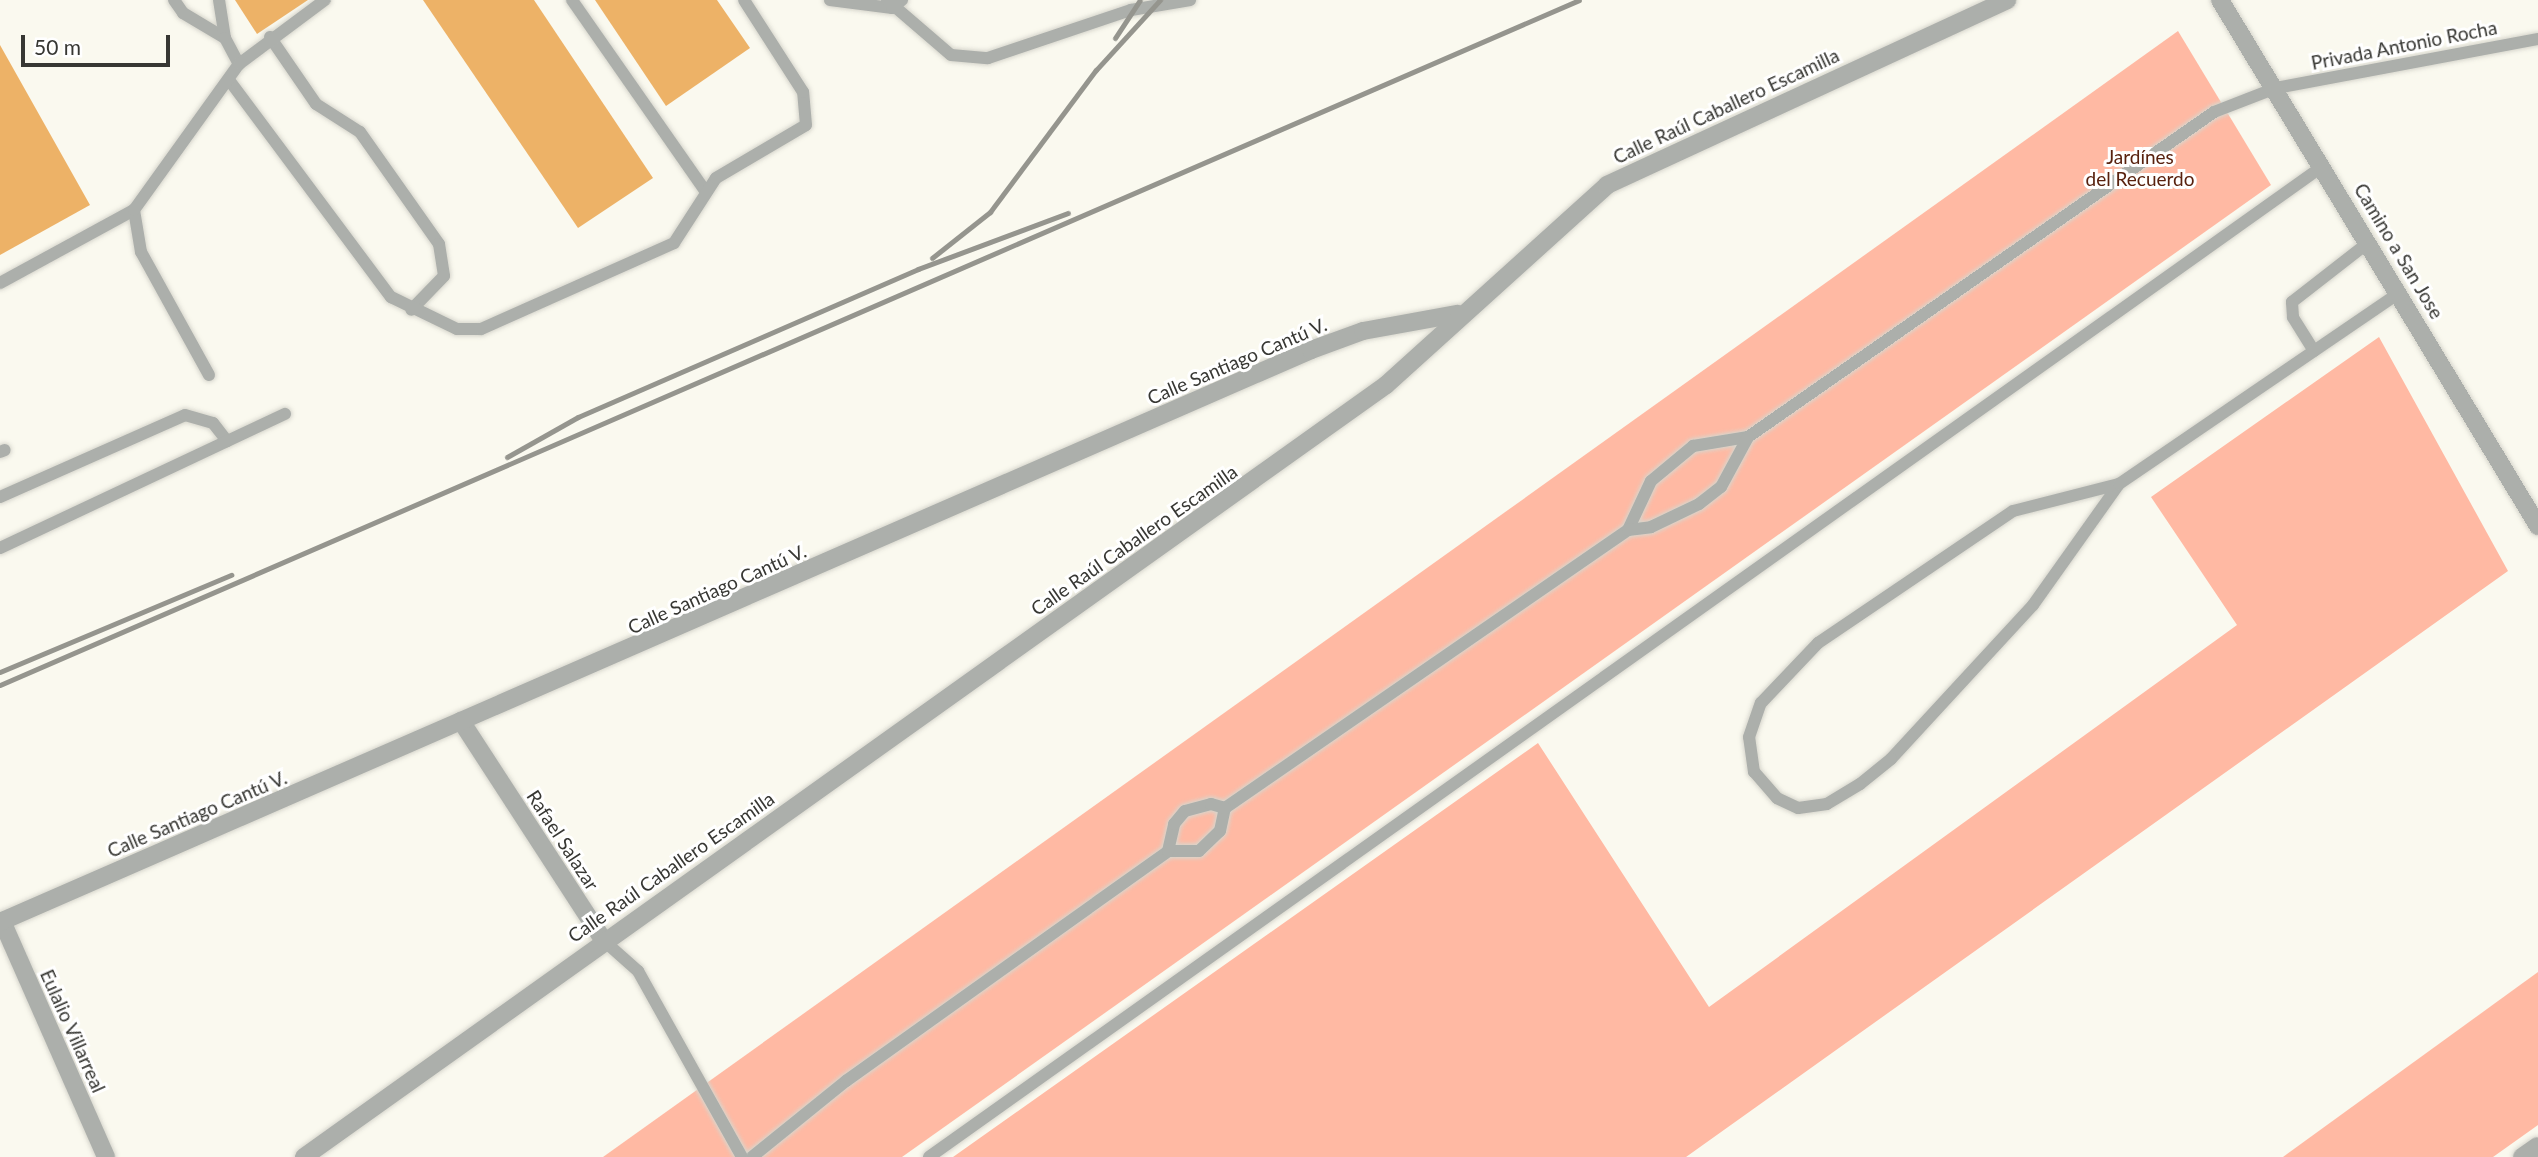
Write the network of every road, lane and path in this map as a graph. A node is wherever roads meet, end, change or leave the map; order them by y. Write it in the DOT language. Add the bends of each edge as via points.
graph roads {
  1 [pos="174,0"];
  2 [pos="219,0"];
  3 [pos="325,0"];
  4 [pos="572,0"];
  5 [pos="744,0"];
  6 [pos="830,0"];
  7 [pos="1190,0"];
  8 [pos="2007,0"];
  9 [pos="2220,0"];
  10 [pos="894,3"];
  11 [pos="270,37"];
  12 [pos="225,38"];
  13 [pos="2538,39"];
  14 [pos="239,64"];
  15 [pos="229,80"];
  16 [pos="2276,88"];
  17 [pos="2323,166"];
  18 [pos="705,191"];
  19 [pos="134,210"];
  20 [pos="2370,242"];
  21 [pos="0,283"];
  22 [pos="2400,292"];
  23 [pos="411,310"];
  24 [pos="1457,314"];
  25 [pos="2314,351"];
  26 [pos="209,374"];
  27 [pos="285,414"];
  28 [pos="1748,437"];
  29 [pos="227,441"];
  30 [pos="2119,484"];
  31 [pos="0,498"];
  32 [pos="2538,526"];
  33 [pos="1628,530"];
  34 [pos="0,548"];
  35 [pos="461,721"];
  36 [pos="1225,808"];
  37 [pos="1168,850"];
  38 [pos="1,922"];
  39 [pos="603,940"];
  40 [pos="2538,1146"];
  41 [pos="106,1157"];
  42 [pos="304,1157"];
  43 [pos="742,1157"];
  44 [pos="752,1157"];
  45 [pos="929,1157"];
  46 [pos="2522,1157"];
  1 -- 12 [label="lane" via="183,13"];
  2 -- 12 [label="lane"];
  3 -- 11 [label="lane"];
  4 -- 18 [label="lane"];
  5 -- 18 [label="lane" via="809,110 806,125 733,167"];
  6 -- 10 [label="lane"];
  7 -- 10 [label="lane" via="1131,10 988,58 951,55"];
  8 -- 24 [label="street, Calle Raúl Caballero Escamilla" via="1607,185"];
  9 -- 16 [label="street, Camino a San Jose"];
  11 -- 14 [label="lane"];
  11 -- 23 [label="lane" via="316,104 360,132 439,244 444,276"];
  12 -- 14 [label="lane"];
  13 -- 16 [label="lane, Privada Antonio Rocha"];
  14 -- 15 [label="lane"];
  15 -- 19 [label="lane"];
  15 -- 23 [label="lane" via="372,278"];
  16 -- 17 [label="street, Camino a San Jose"];
  16 -- 28 [label="lane, Privada Antonio Rocha" via="2175,134"];
  17 -- 20 [label="street, Camino a San Jose"];
  17 -- 45 [label="lane"];
  18 -- 23 [label="lane" via="674,243 481,329 457,329"];
  19 -- 21 [label="lane"];
  19 -- 26 [label="lane" via="141,252"];
  20 -- 22 [label="street, Camino a San Jose"];
  20 -- 25 [label="lane" via="2292,302 2293,317"];
  22 -- 25 [label="lane"];
  22 -- 32 [label="street, Camino a San Jose"];
  24 -- 35 [label="street, Calle Santiago Cantú V." via="1363,331 1311,350"];
  24 -- 39 [label="street, Calle Raúl Caballero Escamilla" via="1385,385"];
  25 -- 30 [label="lane"];
  27 -- 29 [label="lane"];
  28 -- 33 [label="lane" via="1721,487 1673,519"];
  28 -- 33 [label="lane" via="1712,439 1672,462 1651,481"];
  29 -- 31 [label="lane" via="213,423 185,415"];
  29 -- 34 [label="lane"];
  30 -- 30 [label="lane" via="2013,511 1818,643 1761,703 1749,737 1754,772 1777,798 1798,808 1827,804 1860,784 1891,759 2033,605"];
  33 -- 36 [label="lane"];
  35 -- 38 [label="street, Calle Santiago Cantú V."];
  35 -- 39 [label="street, Rafael Salazar"];
  36 -- 37 [label="lane" via="1211,843 1184,854"];
  36 -- 37 [label="lane" via="1212,804 1185,811 1174,824"];
  37 -- 44 [label="lane" via="846,1081"];
  38 -- 41 [label="street, Eulalio Villarreal"];
  39 -- 42 [label="street, Calle Raúl Caballero Escamilla"];
  39 -- 43 [label="lane, Rafael Salazar" via="638,971"];
  40 -- 46 [label="street"];
}
